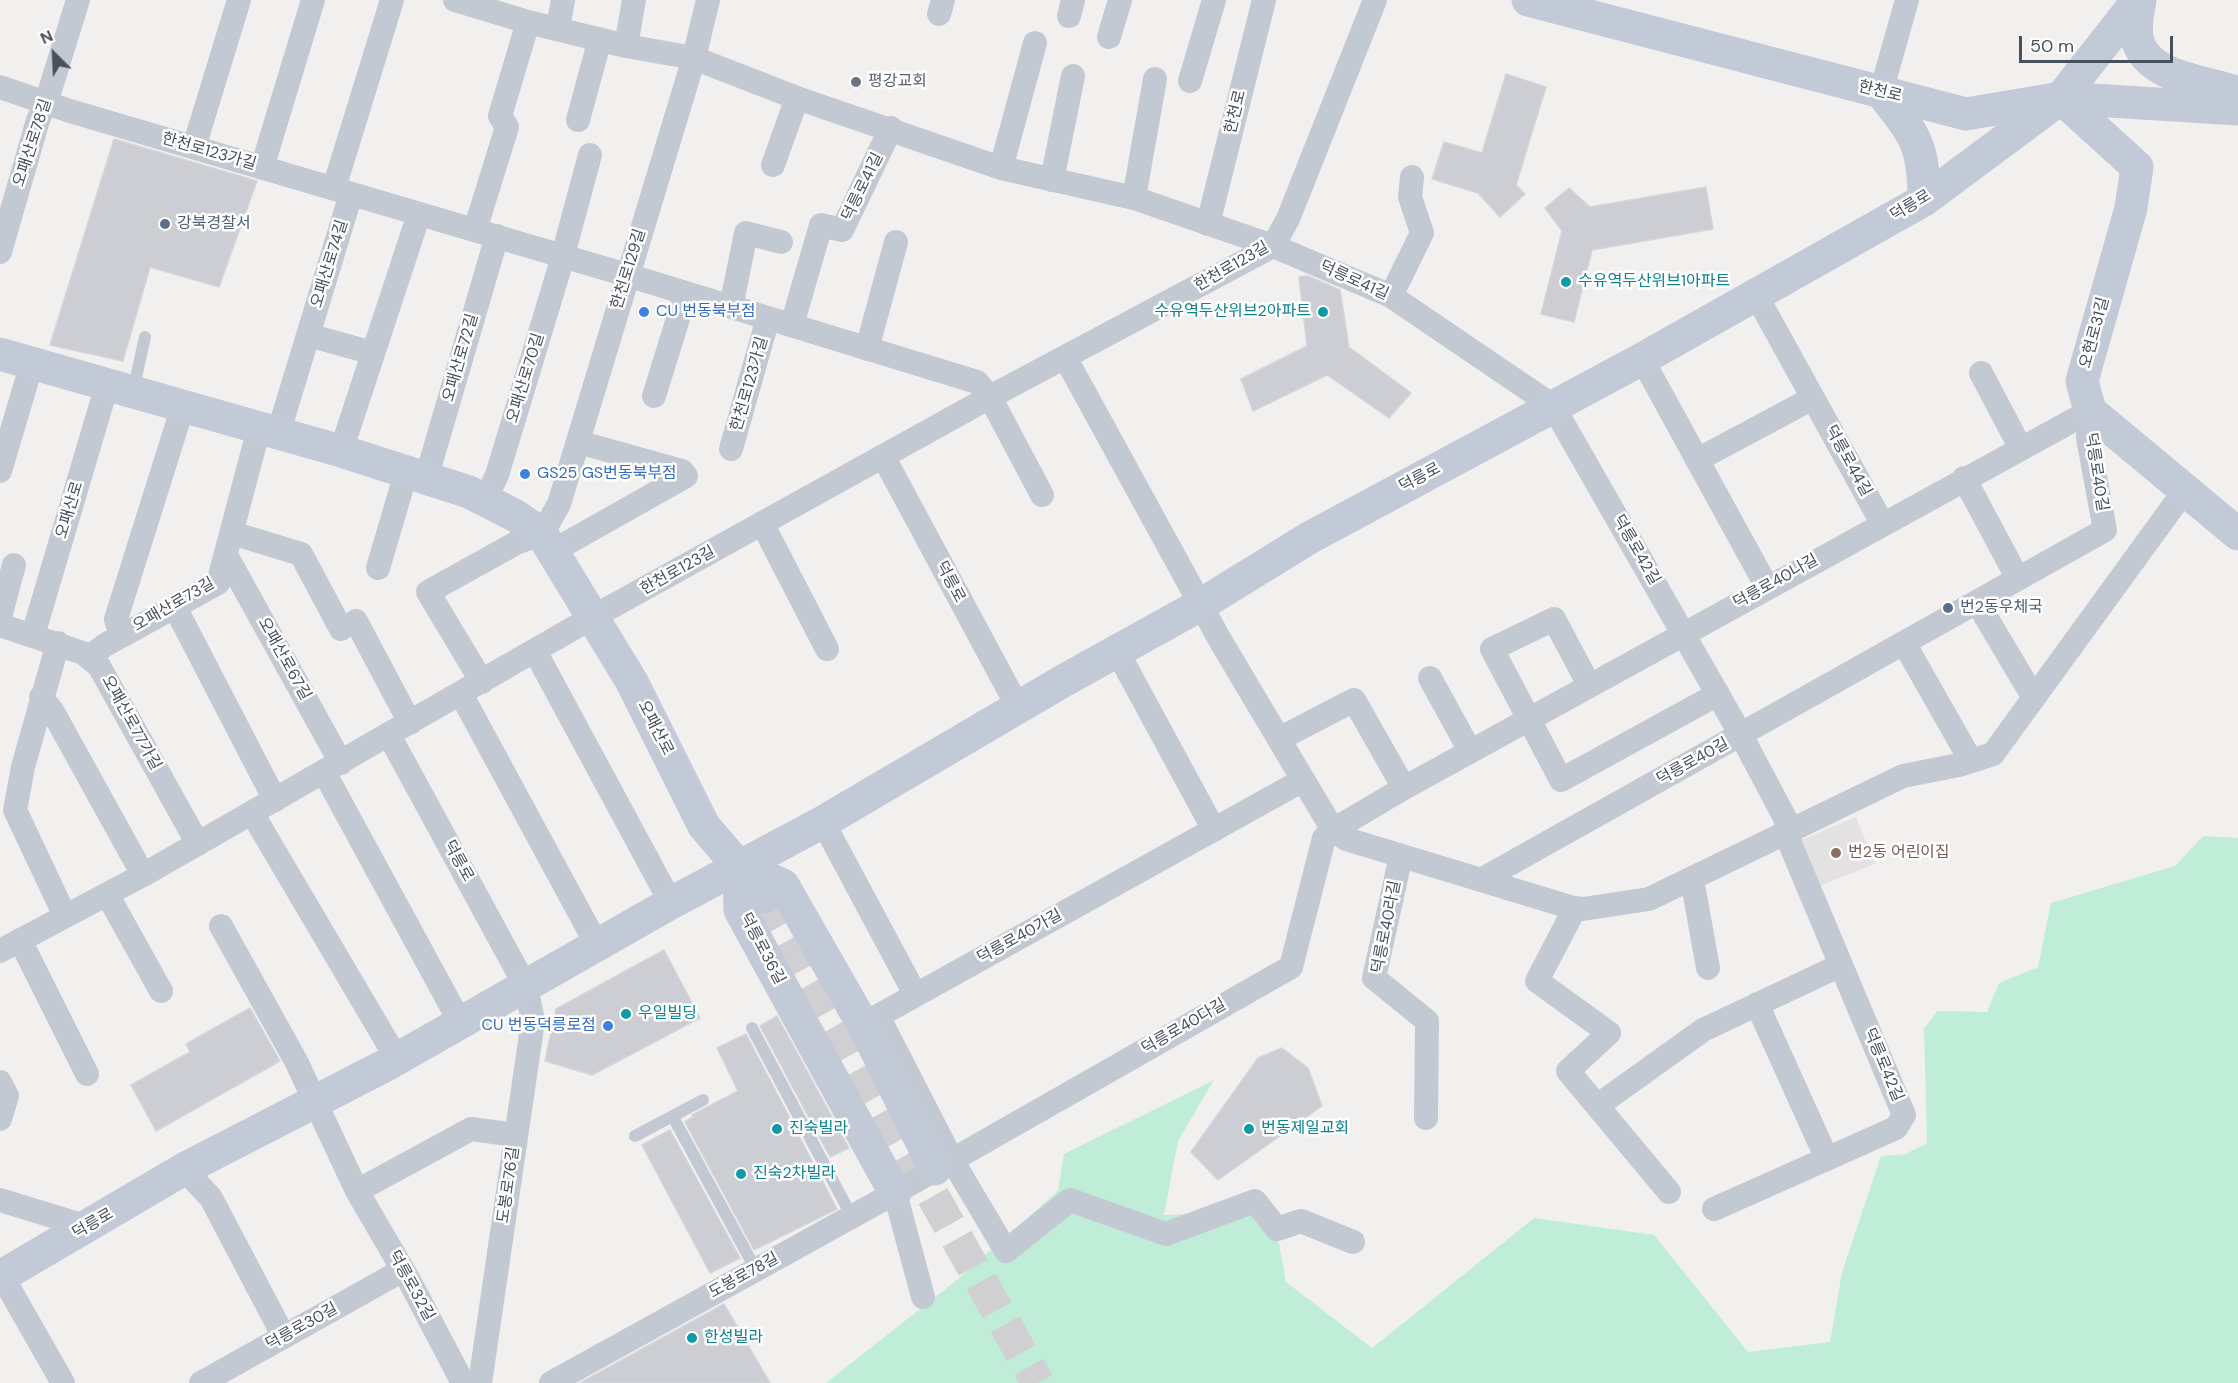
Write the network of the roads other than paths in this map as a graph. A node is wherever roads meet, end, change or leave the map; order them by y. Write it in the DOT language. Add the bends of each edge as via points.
graph roads {
  1 [pos="78,0"];
  2 [pos="239,0"];
  3 [pos="313,0"];
  4 [pos="392,0"];
  5 [pos="455,0"];
  6 [pos="563,0"];
  7 [pos="634,0"];
  8 [pos="708,0"];
  9 [pos="1120,0"];
  10 [pos="1214,0"];
  11 [pos="1264,0"];
  12 [pos="1375,0"];
  13 [pos="1528,0"];
  14 [pos="1907,0"];
  15 [pos="2139,0"];
  16 [pos="528,22"];
  17 [pos="558,27"];
  18 [pos="1109,37"];
  19 [pos="600,39"];
  20 [pos="1035,43"];
  21 [pos="626,46"];
  22 [pos="694,58"];
  23 [pos="1073,76"];
  24 [pos="1155,79"];
  25 [pos="1190,81"];
  26 [pos="0,87"];
  27 [pos="1881,92"];
  28 [pos="2238,93"];
  29 [pos="797,98"];
  30 [pos="2061,98"];
  31 [pos="46,103"];
  32 [pos="2238,109"];
  33 [pos="578,120"];
  34 [pos="891,128"];
  35 [pos="194,147"];
  36 [pos="590,155"];
  37 [pos="773,165"];
  38 [pos="262,168"];
  39 [pos="1001,168"];
  40 [pos="1412,177"];
  41 [pos="1052,180"];
  42 [pos="342,191"];
  43 [pos="1134,198"];
  44 [pos="1924,200"];
  45 [pos="419,213"];
  46 [pos="1208,224"];
  47 [pos="486,233"];
  48 [pos="782,242"];
  49 [pos="896,242"];
  50 [pos="1273,246"];
  51 [pos="0,252"];
  52 [pos="561,255"];
  53 [pos="627,275"];
  54 [pos="686,293"];
  55 [pos="1755,293"];
  56 [pos="1391,296"];
  57 [pos="731,307"];
  58 [pos="768,318"];
  59 [pos="792,325"];
  60 [pos="308,335"];
  61 [pos="145,337"];
  62 [pos="867,349"];
  63 [pos="373,353"];
  64 [pos="0,354"];
  65 [pos="1065,357"];
  66 [pos="1642,359"];
  67 [pos="32,363"];
  68 [pos="1981,373"];
  69 [pos="120,389"];
  70 [pos="654,396"];
  71 [pos="990,397"];
  72 [pos="1814,398"];
  73 [pos="183,406"];
  74 [pos="1552,406"];
  75 [pos="2090,411"];
  76 [pos="269,431"];
  77 [pos="578,442"];
  78 [pos="2020,447"];
  79 [pos="731,449"];
  80 [pos="341,452"];
  81 [pos="883,456"];
  82 [pos="1697,460"];
  83 [pos="0,471"];
  84 [pos="416,476"];
  85 [pos="1964,478"];
  86 [pos="2185,490"];
  87 [pos="1042,495"];
  88 [pos="485,500"];
  89 [pos="762,523"];
  90 [pos="1882,523"];
  91 [pos="2238,534"];
  92 [pos="548,543"];
  93 [pos="229,544"];
  94 [pos="14,565"];
  95 [pos="378,568"];
  96 [pos="2018,579"];
  97 [pos="1767,587"];
  98 [pos="1977,602"];
  99 [pos="1202,604"];
  100 [pos="175,607"];
  101 [pos="0,617"];
  102 [pos="593,617"];
  103 [pos="0,625"];
  104 [pos="1683,633"];
  105 [pos="33,634"];
  106 [pos="121,636"];
  107 [pos="58,643"];
  108 [pos="1904,643"];
  109 [pos="827,650"];
  110 [pos="535,651"];
  111 [pos="1118,651"];
  112 [pos="89,657"];
  113 [pos="1430,678"];
  114 [pos="482,682"];
  115 [pos="1589,685"];
  116 [pos="460,694"];
  117 [pos="1718,694"];
  118 [pos="41,697"];
  119 [pos="2034,698"];
  120 [pos="1018,707"];
  121 [pos="1529,718"];
  122 [pos="410,723"];
  123 [pos="389,735"];
  124 [pos="1741,735"];
  125 [pos="1279,739"];
  126 [pos="1470,751"];
  127 [pos="1971,761"];
  128 [pos="333,767"];
  129 [pos="1303,780"];
  130 [pos="1404,788"];
  131 [pos="275,800"];
  132 [pos="252,813"];
  133 [pos="823,822"];
  134 [pos="1214,830"];
  135 [pos="1333,830"];
  136 [pos="1789,832"];
  137 [pos="198,844"];
  138 [pos="1401,856"];
  139 [pos="739,866"];
  140 [pos="143,875"];
  141 [pos="1692,879"];
  142 [pos="1480,880"];
  143 [pos="107,894"];
  144 [pos="765,897"];
  145 [pos="671,903"];
  146 [pos="1575,908"];
  147 [pos="65,916"];
  148 [pos="221,926"];
  149 [pos="597,945"];
  150 [pos="10,946"];
  151 [pos="1841,965"];
  152 [pos="1708,968"];
  153 [pos="526,987"];
  154 [pos="161,991"];
  155 [pos="915,994"];
  156 [pos="1757,1004"];
  157 [pos="461,1024"];
  158 [pos="752,1028"];
  159 [pos="397,1059"];
  160 [pos="87,1074"];
  161 [pos="0,1082"];
  162 [pos="703,1100"];
  163 [pos="314,1102"];
  164 [pos="1597,1106"];
  165 [pos="673,1117"];
  166 [pos="1426,1118"];
  167 [pos="0,1119"];
  168 [pos="516,1136"];
  169 [pos="635,1136"];
  170 [pos="1827,1159"];
  171 [pos="944,1164"];
  172 [pos="184,1170"];
  173 [pos="357,1191"];
  174 [pos="1669,1192"];
  175 [pos="895,1193"];
  176 [pos="0,1200"];
  177 [pos="1714,1209"];
  178 [pos="852,1217"];
  179 [pos="88,1227"];
  180 [pos="1353,1242"];
  181 [pos="756,1269"];
  182 [pos="404,1270"];
  183 [pos="1,1276"];
  184 [pos="923,1297"];
  185 [pos="284,1337"];
  186 [pos="63,1383"];
  187 [pos="201,1383"];
  188 [pos="463,1383"];
  189 [pos="480,1383"];
  190 [pos="551,1383"];
  1 -- 31 [label="street, 오패산로78길"];
  2 -- 35 [label="street"];
  3 -- 38 [label="street"];
  4 -- 42 [label="street, 오패산로74길"];
  5 -- 16 [label="street, 덕릉로41길"];
  6 -- 17 [label="street"];
  7 -- 21 [label="street"];
  8 -- 22 [label="street, 한천로129길"];
  9 -- 18 [label="street"];
  10 -- 25 [label="street"];
  11 -- 46 [label="street, 한천로"];
  12 -- 50 [label="street, 한천로123길" via="1288,219"];
  13 -- 27 [label="main road, 한천로"];
  14 -- 27 [label="street"];
  15 -- 28 [label="main road" via="2137,41 2149,62"];
  15 -- 30 [label="main road, 덕릉로"];
  16 -- 17 [label="street, 덕릉로41길"];
  16 -- 47 [label="street, 오패산로72길" via="500,116 507,127"];
  17 -- 19 [label="street, 덕릉로41길"];
  19 -- 21 [label="street, 덕릉로41길"];
  19 -- 33 [label="street"];
  20 -- 39 [label="street"];
  21 -- 22 [label="street, 덕릉로41길"];
  22 -- 29 [label="street, 덕릉로41길"];
  22 -- 53 [label="street, 한천로129길"];
  23 -- 41 [label="street"];
  24 -- 43 [label="street"];
  26 -- 31 [label="street, 한천로123가길"];
  27 -- 30 [label="main road, 한천로" via="1966,114"];
  27 -- 44 [label="main road" via="1917,142 1924,171"];
  29 -- 34 [label="street, 덕릉로41길"];
  29 -- 37 [label="street"];
  30 -- 32 [label="main road, 한천로"];
  30 -- 44 [label="main road, 덕릉로"];
  30 -- 75 [label="main road, 오현로31길" via="2137,166 2131,208 2082,381"];
  31 -- 35 [label="street, 한천로123가길"];
  31 -- 51 [label="street, 오패산로78길"];
  34 -- 39 [label="street, 덕릉로41길"];
  34 -- 59 [label="street, 덕릉로41길" via="842,230 821,225"];
  35 -- 38 [label="street, 한천로123가길"];
  36 -- 52 [label="street, 오패산로70길"];
  38 -- 42 [label="street, 한천로123가길"];
  39 -- 41 [label="street, 덕릉로41길"];
  40 -- 56 [label="street" via="1410,197 1422,233"];
  41 -- 43 [label="street, 덕릉로41길"];
  42 -- 45 [label="street, 한천로123가길"];
  42 -- 60 [label="street, 오패산로74길"];
  43 -- 46 [label="street, 덕릉로41길"];
  44 -- 55 [label="main road, 덕릉로"];
  45 -- 47 [label="street, 한천로123가길"];
  45 -- 63 [label="street"];
  46 -- 50 [label="street, 덕릉로41길"];
  47 -- 52 [label="street, 한천로123가길"];
  47 -- 84 [label="street, 오패산로72길"];
  48 -- 57 [label="street" via="746,233"];
  49 -- 62 [label="street"];
  50 -- 56 [label="street, 덕릉로41길"];
  50 -- 65 [label="street, 한천로123길"];
  52 -- 53 [label="street, 한천로123가길"];
  52 -- 88 [label="street, 오패산로70길" via="497,475"];
  53 -- 54 [label="street, 한천로123가길"];
  53 -- 77 [label="street, 한천로129길"];
  54 -- 57 [label="street, 한천로123가길"];
  54 -- 70 [label="street"];
  55 -- 66 [label="main road, 덕릉로"];
  55 -- 72 [label="street, 덕릉로44길"];
  56 -- 74 [label="street, 덕릉로41길"];
  57 -- 58 [label="street, 한천로123가길"];
  58 -- 59 [label="street, 한천로123가길"];
  58 -- 79 [label="street, 한천로123가길"];
  59 -- 62 [label="street, 한천로123가길"];
  60 -- 63 [label="street"];
  60 -- 76 [label="street, 오패산로74길"];
  61 -- 69 [label="lane"];
  62 -- 71 [label="street, 한천로123가길" via="977,382"];
  63 -- 80 [label="street"];
  64 -- 67 [label="main road, 오패산로"];
  65 -- 71 [label="street, 한천로123길"];
  65 -- 99 [label="street"];
  66 -- 74 [label="main road, 덕릉로"];
  66 -- 82 [label="street"];
  67 -- 69 [label="main road, 오패산로"];
  67 -- 83 [label="street"];
  68 -- 78 [label="street"];
  69 -- 73 [label="main road, 오패산로"];
  69 -- 105 [label="street, 오패산로"];
  71 -- 81 [label="street, 한천로123길"];
  71 -- 87 [label="street"];
  72 -- 82 [label="street"];
  72 -- 90 [label="street, 덕릉로44길"];
  73 -- 76 [label="main road, 오패산로"];
  73 -- 106 [label="street" via="116,620"];
  74 -- 99 [label="main road, 덕릉로" via="1309,538"];
  74 -- 104 [label="street, 덕릉로42길"];
  75 -- 78 [label="street, 덕릉로40나길"];
  75 -- 86 [label="main road"];
  75 -- 96 [label="street, 덕릉로40길" via="2088,438 2105,530"];
  76 -- 80 [label="main road, 오패산로"];
  76 -- 93 [label="street, 오패산로73길"];
  77 -- 92 [label="street, 한천로129길"];
  77 -- 92 [label="street" via="682,471 686,476"];
  78 -- 85 [label="street, 덕릉로40나길"];
  80 -- 84 [label="main road, 오패산로"];
  81 -- 89 [label="street, 한천로123길"];
  81 -- 120 [label="street, 덕릉로"];
  82 -- 97 [label="street"];
  84 -- 88 [label="main road, 오패산로"];
  84 -- 95 [label="street"];
  85 -- 90 [label="street, 덕릉로40나길"];
  85 -- 96 [label="street"];
  86 -- 91 [label="main road"];
  86 -- 119 [label="street"];
  88 -- 92 [label="main road, 오패산로" via="516,516"];
  89 -- 102 [label="street, 한천로123길"];
  89 -- 109 [label="street"];
  90 -- 97 [label="street, 덕릉로40나길"];
  92 -- 102 [label="main road, 오패산로"];
  92 -- 114 [label="street" via="518,542 428,592"];
  93 -- 100 [label="street, 오패산로73길" via="218,583"];
  93 -- 122 [label="street" via="301,554"];
  93 -- 128 [label="street, 오패산로67길"];
  94 -- 101 [label="street"];
  96 -- 98 [label="street, 덕릉로40길"];
  97 -- 104 [label="street, 덕릉로40나길"];
  98 -- 108 [label="street, 덕릉로40길"];
  98 -- 119 [label="street"];
  99 -- 111 [label="main road, 덕릉로"];
  99 -- 125 [label="street"];
  100 -- 106 [label="street, 오패산로73길"];
  100 -- 131 [label="street"];
  102 -- 110 [label="street"];
  102 -- 139 [label="main road, 오패산로" via="632,682 704,826"];
  103 -- 105 [label="street, 오패산로77가길"];
  104 -- 115 [label="street, 덕릉로40나길"];
  104 -- 117 [label="street, 덕릉로42길"];
  105 -- 107 [label="street, 오패산로77가길"];
  106 -- 112 [label="street, 오패산로73길"];
  107 -- 112 [label="street, 오패산로77가길"];
  107 -- 118 [label="street"];
  108 -- 124 [label="street, 덕릉로40길"];
  108 -- 127 [label="street"];
  110 -- 114 [label="street"];
  110 -- 145 [label="street"];
  111 -- 120 [label="main road, 덕릉로"];
  111 -- 134 [label="street"];
  112 -- 137 [label="street, 오패산로77가길" via="99,666"];
  113 -- 126 [label="street"];
  114 -- 116 [label="street"];
  115 -- 121 [label="street, 덕릉로40나길"];
  115 -- 121 [label="street" via="1554,619 1492,649"];
  116 -- 122 [label="street"];
  116 -- 149 [label="street"];
  117 -- 121 [label="street" via="1561,780"];
  117 -- 124 [label="street, 덕릉로42길"];
  118 -- 140 [label="street"];
  118 -- 147 [label="street" via="15,810"];
  119 -- 127 [label="street" via="1993,754"];
  120 -- 133 [label="main road, 덕릉로"];
  121 -- 126 [label="street, 덕릉로40나길"];
  122 -- 123 [label="street"];
  123 -- 128 [label="street"];
  123 -- 153 [label="street, 덕릉로"];
  124 -- 136 [label="street, 덕릉로42길"];
  124 -- 142 [label="street, 덕릉로40길"];
  125 -- 129 [label="street"];
  125 -- 130 [label="street" via="1354,700"];
  126 -- 130 [label="street, 덕릉로40나길"];
  127 -- 136 [label="street" via="1904,776"];
  128 -- 131 [label="street"];
  128 -- 157 [label="street"];
  129 -- 134 [label="street, 덕릉로40가길"];
  129 -- 135 [label="street"];
  130 -- 135 [label="street, 덕릉로40나길"];
  131 -- 132 [label="street"];
  132 -- 137 [label="street"];
  132 -- 159 [label="street"];
  133 -- 139 [label="main road, 덕릉로"];
  133 -- 155 [label="street"];
  134 -- 155 [label="street, 덕릉로40가길"];
  135 -- 138 [label="street" via="1346,839"];
  135 -- 171 [label="street, 덕릉로40다길" via="1324,838 1291,967"];
  136 -- 141 [label="street"];
  136 -- 151 [label="street, 덕릉로42길" via="1791,846"];
  137 -- 140 [label="street"];
  138 -- 142 [label="street"];
  138 -- 166 [label="street, 덕릉로40라길" via="1374,978 1427,1021"];
  139 -- 144 [label="main road, 오패산로"];
  139 -- 145 [label="main road, 덕릉로"];
  139 -- 171 [label="main road" via="783,885"];
  139 -- 175 [label="main road, 덕릉로36길" via="740,910"];
  140 -- 143 [label="street"];
  141 -- 146 [label="street" via="1648,898"];
  141 -- 152 [label="street"];
  142 -- 146 [label="street"];
  143 -- 147 [label="street"];
  143 -- 154 [label="street"];
  145 -- 149 [label="main road, 덕릉로"];
  146 -- 164 [label="street" via="1537,981 1609,1033 1568,1071"];
  147 -- 150 [label="street"];
  148 -- 163 [label="street" via="296,1061"];
  149 -- 153 [label="main road, 덕릉로"];
  150 -- 160 [label="street"];
  151 -- 156 [label="street"];
  151 -- 170 [label="street, 덕릉로42길" via="1904,1115 1896,1128"];
  153 -- 157 [label="main road, 덕릉로"];
  153 -- 168 [label="street, 도봉로76길" via="533,1021"];
  155 -- 171 [label="street, 덕릉로40가길" via="878,1016"];
  156 -- 164 [label="street" via="1703,1030"];
  156 -- 170 [label="street"];
  157 -- 159 [label="main road, 덕릉로"];
  158 -- 178 [label="lane"];
  159 -- 163 [label="main road, 덕릉로"];
  161 -- 167 [label="street" via="8,1096"];
  162 -- 165 [label="lane"];
  163 -- 172 [label="main road, 덕릉로"];
  163 -- 173 [label="street, 덕릉로32길"];
  164 -- 174 [label="street"];
  165 -- 169 [label="lane"];
  165 -- 181 [label="lane"];
  168 -- 173 [label="street" via="471,1129"];
  168 -- 189 [label="street, 도봉로76길"];
  170 -- 177 [label="street, 덕릉로42길"];
  171 -- 175 [label="street, 도봉로78길"];
  171 -- 180 [label="street" via="1006,1251 1070,1200 1166,1234 1254,1201 1277,1229 1301,1221"];
  172 -- 179 [label="main road, 덕릉로"];
  172 -- 185 [label="street" via="211,1198"];
  173 -- 182 [label="street, 덕릉로32길"];
  175 -- 178 [label="street, 도봉로78길"];
  175 -- 184 [label="street, 덕릉로36길"];
  176 -- 179 [label="street"];
  178 -- 181 [label="street, 도봉로78길"];
  179 -- 183 [label="main road, 덕릉로"];
  181 -- 190 [label="street, 도봉로78길"];
  182 -- 185 [label="street, 덕릉로30길"];
  182 -- 188 [label="street, 덕릉로32길"];
  183 -- 186 [label="street"];
  185 -- 187 [label="street, 덕릉로30길"];
}
